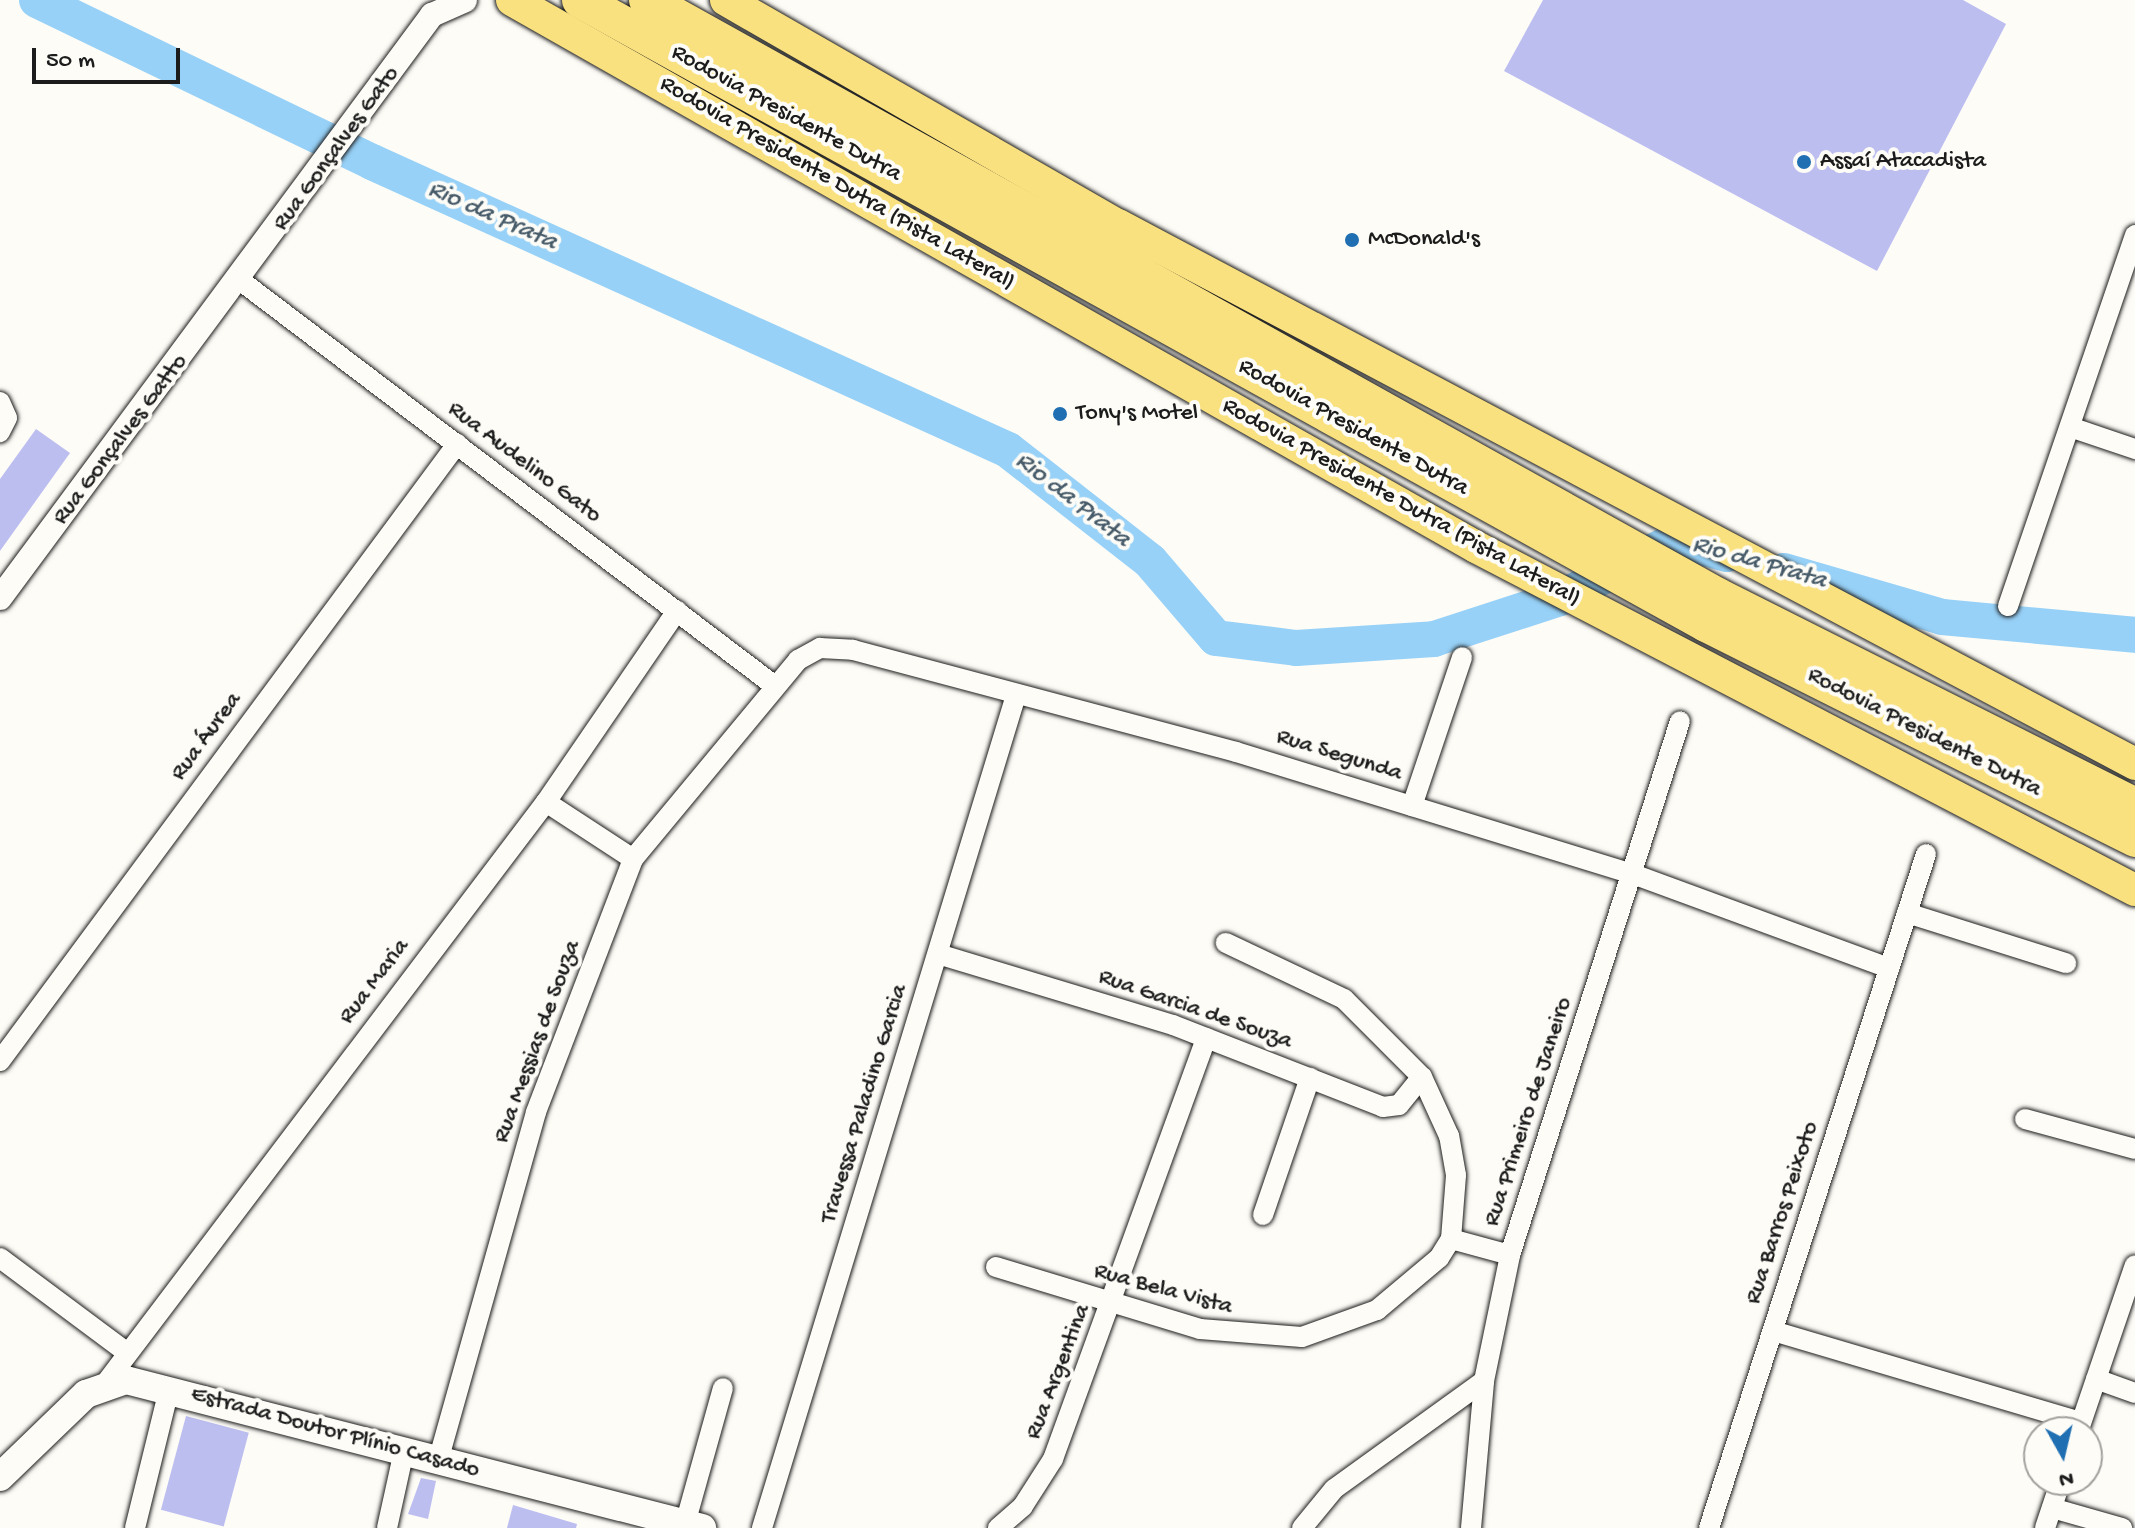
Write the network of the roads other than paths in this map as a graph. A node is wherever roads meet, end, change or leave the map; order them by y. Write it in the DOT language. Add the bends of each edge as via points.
graph roads {
  1 [pos="465,0"];
  2 [pos="512,0"];
  3 [pos="580,0"];
  4 [pos="647,0"];
  5 [pos="726,0"];
  6 [pos="432,8"];
  7 [pos="2135,235"];
  8 [pos="241,281"];
  9 [pos="0,402"];
  10 [pos="2070,427"];
  11 [pos="0,432"];
  12 [pos="457,444"];
  13 [pos="2135,449"];
  14 [pos="1568,530"];
  15 [pos="0,598"];
  16 [pos="2008,606"];
  17 [pos="1712,610"];
  18 [pos="677,611"];
  19 [pos="1462,657"];
  20 [pos="775,686"];
  21 [pos="1016,695"];
  22 [pos="1680,721"];
  23 [pos="2135,764"];
  24 [pos="546,802"];
  25 [pos="1412,806"];
  26 [pos="2135,806"];
  27 [pos="2135,839"];
  28 [pos="1926,854"];
  29 [pos="633,859"];
  30 [pos="1633,874"];
  31 [pos="2135,890"];
  32 [pos="1907,913"];
  33 [pos="1226,943"];
  34 [pos="938,954"];
  35 [pos="2066,963"];
  36 [pos="1889,968"];
  37 [pos="1206,1038"];
  38 [pos="0,1061"];
  39 [pos="1422,1077"];
  40 [pos="1310,1078"];
  41 [pos="2025,1119"];
  42 [pos="2135,1149"];
  43 [pos="1263,1215"];
  44 [pos="1451,1239"];
  45 [pos="1510,1255"];
  46 [pos="0,1258"];
  47 [pos="2135,1265"];
  48 [pos="996,1267"];
  49 [pos="1112,1306"];
  50 [pos="1773,1331"];
  51 [pos="126,1352"];
  52 [pos="2096,1379"];
  53 [pos="108,1380"];
  54 [pos="1484,1381"];
  55 [pos="723,1388"];
  56 [pos="169,1390"];
  57 [pos="2135,1393"];
  58 [pos="2044,1416"];
  59 [pos="2083,1416"];
  60 [pos="404,1451"];
  61 [pos="438,1461"];
  62 [pos="0,1477"];
  63 [pos="2056,1496"];
  64 [pos="2052,1508"];
  65 [pos="630,1519"];
  66 [pos="694,1526"];
  67 [pos="135,1528"];
  68 [pos="387,1528"];
  69 [pos="762,1528"];
  70 [pos="998,1528"];
  71 [pos="1302,1528"];
  72 [pos="1471,1528"];
  73 [pos="1709,1528"];
  74 [pos="2045,1528"];
  75 [pos="2122,1528"];
  1 -- 6 [label="street, Rua Gonçalves Gato"];
  2 -- 31 [label="highway, Rodovia Presidente Dutra (Pista Lateral)" via="1476,547"];
  3 -- 14 [label="highway, Rodovia Presidente Dutra"];
  4 -- 14 [label="highway, Rodovia Presidente Dutra"];
  5 -- 23 [label="highway" via="1118,225 1394,365 1636,502"];
  6 -- 8 [label="street, Rua Gonçalves Gato" via="368,109"];
  7 -- 10 [label="street"];
  8 -- 12 [label="street, Rua Audelino Gato"];
  8 -- 15 [label="street, Rua Gonçalves Gatto"];
  9 -- 11 [label="street" via="7,418"];
  10 -- 13 [label="street"];
  10 -- 16 [label="street"];
  12 -- 18 [label="street, Rua Audelino Gato"];
  12 -- 38 [label="street, Rua Áurea"];
  14 -- 17 [label="highway, Rodovia Presidente Dutra"];
  17 -- 26 [label="highway, Rodovia Presidente Dutra"];
  17 -- 27 [label="highway, Rodovia Presidente Dutra"];
  18 -- 20 [label="street, Rua Audelino Gato"];
  18 -- 24 [label="street, Rua Maria"];
  19 -- 25 [label="street"];
  20 -- 21 [label="street, Rua Segunda" via="806,654 838,648"];
  20 -- 29 [label="street, Rua Messias de Souza"];
  21 -- 25 [label="street, Rua Segunda"];
  21 -- 34 [label="street, Travessa Paladino Garcia"];
  22 -- 30 [label="street, Rua Primeiro de Janeiro"];
  24 -- 29 [label="street"];
  24 -- 51 [label="street, Rua Maria"];
  25 -- 30 [label="street, Rua Segunda"];
  28 -- 32 [label="street, Rua Barros Peixoto"];
  29 -- 61 [label="street, Rua Messias de Souza" via="536,1112"];
  30 -- 36 [label="street, Rua Segunda"];
  30 -- 45 [label="street, Rua Primeiro de Janeiro"];
  32 -- 35 [label="street"];
  32 -- 36 [label="street, Rua Barros Peixoto"];
  33 -- 39 [label="street" via="1344,999"];
  34 -- 37 [label="street, Rua Garcia de Souza"];
  34 -- 69 [label="street, Travessa Paladino Garcia"];
  36 -- 50 [label="street, Rua Barros Peixoto"];
  37 -- 40 [label="street, Rua Garcia de Souza"];
  37 -- 49 [label="street, Rua Argentina"];
  39 -- 40 [label="street, Rua Garcia de Souza" via="1391,1108"];
  39 -- 44 [label="street" via="1449,1136 1457,1207"];
  40 -- 43 [label="street"];
  41 -- 42 [label="street"];
  44 -- 45 [label="street"];
  44 -- 49 [label="street, Rua Bela Vista" via="1406,1291 1377,1310 1302,1337 1246,1337"];
  45 -- 54 [label="street, Rua Primeiro de Janeiro"];
  46 -- 51 [label="street"];
  47 -- 52 [label="street"];
  48 -- 49 [label="street, Rua Bela Vista"];
  49 -- 70 [label="street, Rua Argentina" via="1048,1471"];
  50 -- 58 [label="street"];
  50 -- 73 [label="street, Rua Barros Peixoto"];
  51 -- 53 [label="street, Rua Maria"];
  52 -- 57 [label="street"];
  52 -- 59 [label="street"];
  53 -- 56 [label="main road, Estrada Doutor Plínio Casado"];
  53 -- 62 [label="main road" via="63,1412"];
  54 -- 71 [label="street" via="1334,1489"];
  54 -- 72 [label="street, Rua Primeiro de Janeiro"];
  55 -- 66 [label="street"];
  56 -- 60 [label="main road, Estrada Doutor Plínio Casado"];
  56 -- 67 [label="street"];
  60 -- 61 [label="main road, Estrada Doutor Plínio Casado"];
  60 -- 68 [label="street"];
  61 -- 65 [label="main road, Estrada Doutor Plínio Casado"];
  63 -- 64 [label="street"];
  64 -- 74 [label="street"];
  64 -- 75 [label="street"];
  65 -- 66 [label="main road, Estrada Doutor Plínio Casado"];
}
